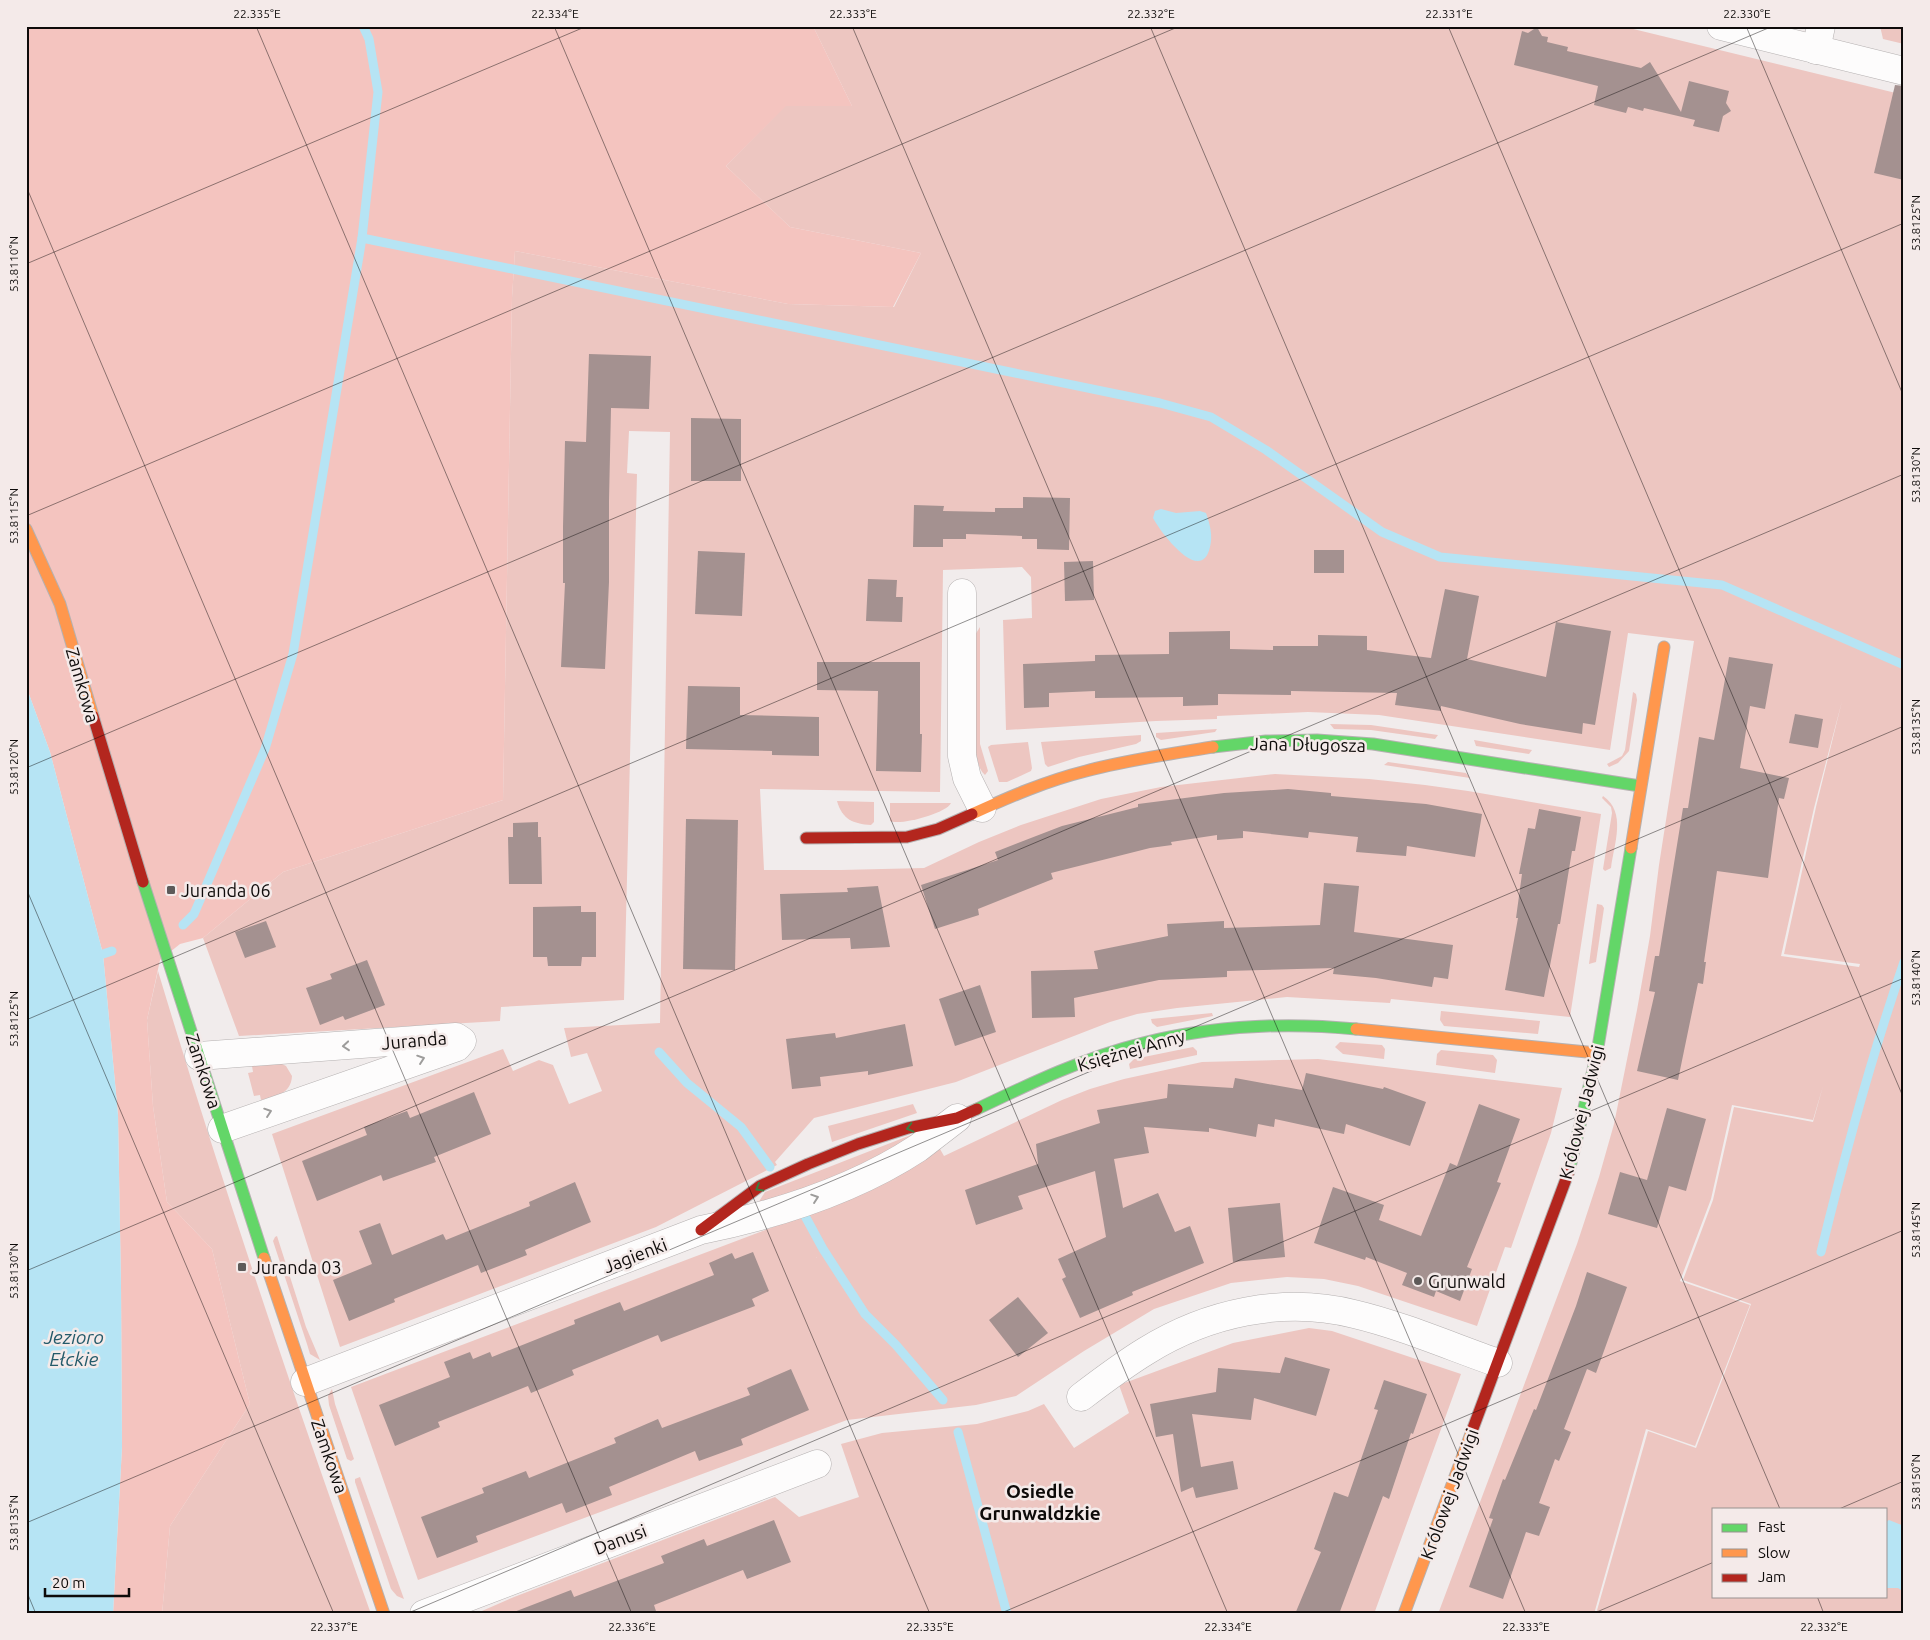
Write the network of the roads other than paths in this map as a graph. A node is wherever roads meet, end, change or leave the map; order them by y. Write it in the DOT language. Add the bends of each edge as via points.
graph roads {
  1 [pos="1721,26"];
  2 [pos="1819,38"];
  3 [pos="1904,71"];
  4 [pos="26,529"];
  5 [pos="962,593"];
  6 [pos="1664,646"];
  7 [pos="1640,786"];
  8 [pos="982,808"];
  9 [pos="806,838"];
  10 [pos="1597,1053"];
  11 [pos="199,1056"];
  12 [pos="958,1118"];
  13 [pos="222,1129"];
  14 [pos="1498,1363"];
  15 [pos="305,1382"];
  16 [pos="1081,1397"];
  17 [pos="817,1464"];
  18 [pos="384,1614"];
  19 [pos="424,1614"];
  20 [pos="1404,1614"];
  1 -- 2 [label="street"];
  2 -- 3 [label="street"];
  4 -- 11 [label="street, Zamkowa" via="60,604 109,772"];
  5 -- 8 [label="street" via="962,756"];
  6 -- 7 [label="street, Królowej Jadwigi"];
  7 -- 8 [label="street, Jana Długosza" via="1373,744 1266,741 1216,746 1093,769"];
  7 -- 10 [label="street, Królowej Jadwigi"];
  8 -- 9 [label="street, Jana Długosza" via="938,829 907,837"];
  10 -- 12 [label="street, Księżnej Anny" via="1337,1026 1265,1026 1198,1031 1142,1043 1091,1059"];
  10 -- 14 [label="street, Królowej Jadwigi" via="1572,1162"];
  11 -- 13 [label="street, Zamkowa"];
  13 -- 11 [label="street, Juranda, one-way" via="457,1047 462,1041 456,1037"];
  12 -- 15 [label="street, Jagienki" via="917,1148 823,1195 700,1230"];
  13 -- 15 [label="street, Zamkowa"];
  14 -- 16 [label="street" via="1354,1314 1321,1308 1266,1308 1220,1318 1176,1334"];
  14 -- 20 [label="street, Królowej Jadwigi"];
  15 -- 18 [label="street, Zamkowa"];
  17 -- 19 [label="street, Danusi"];
}
